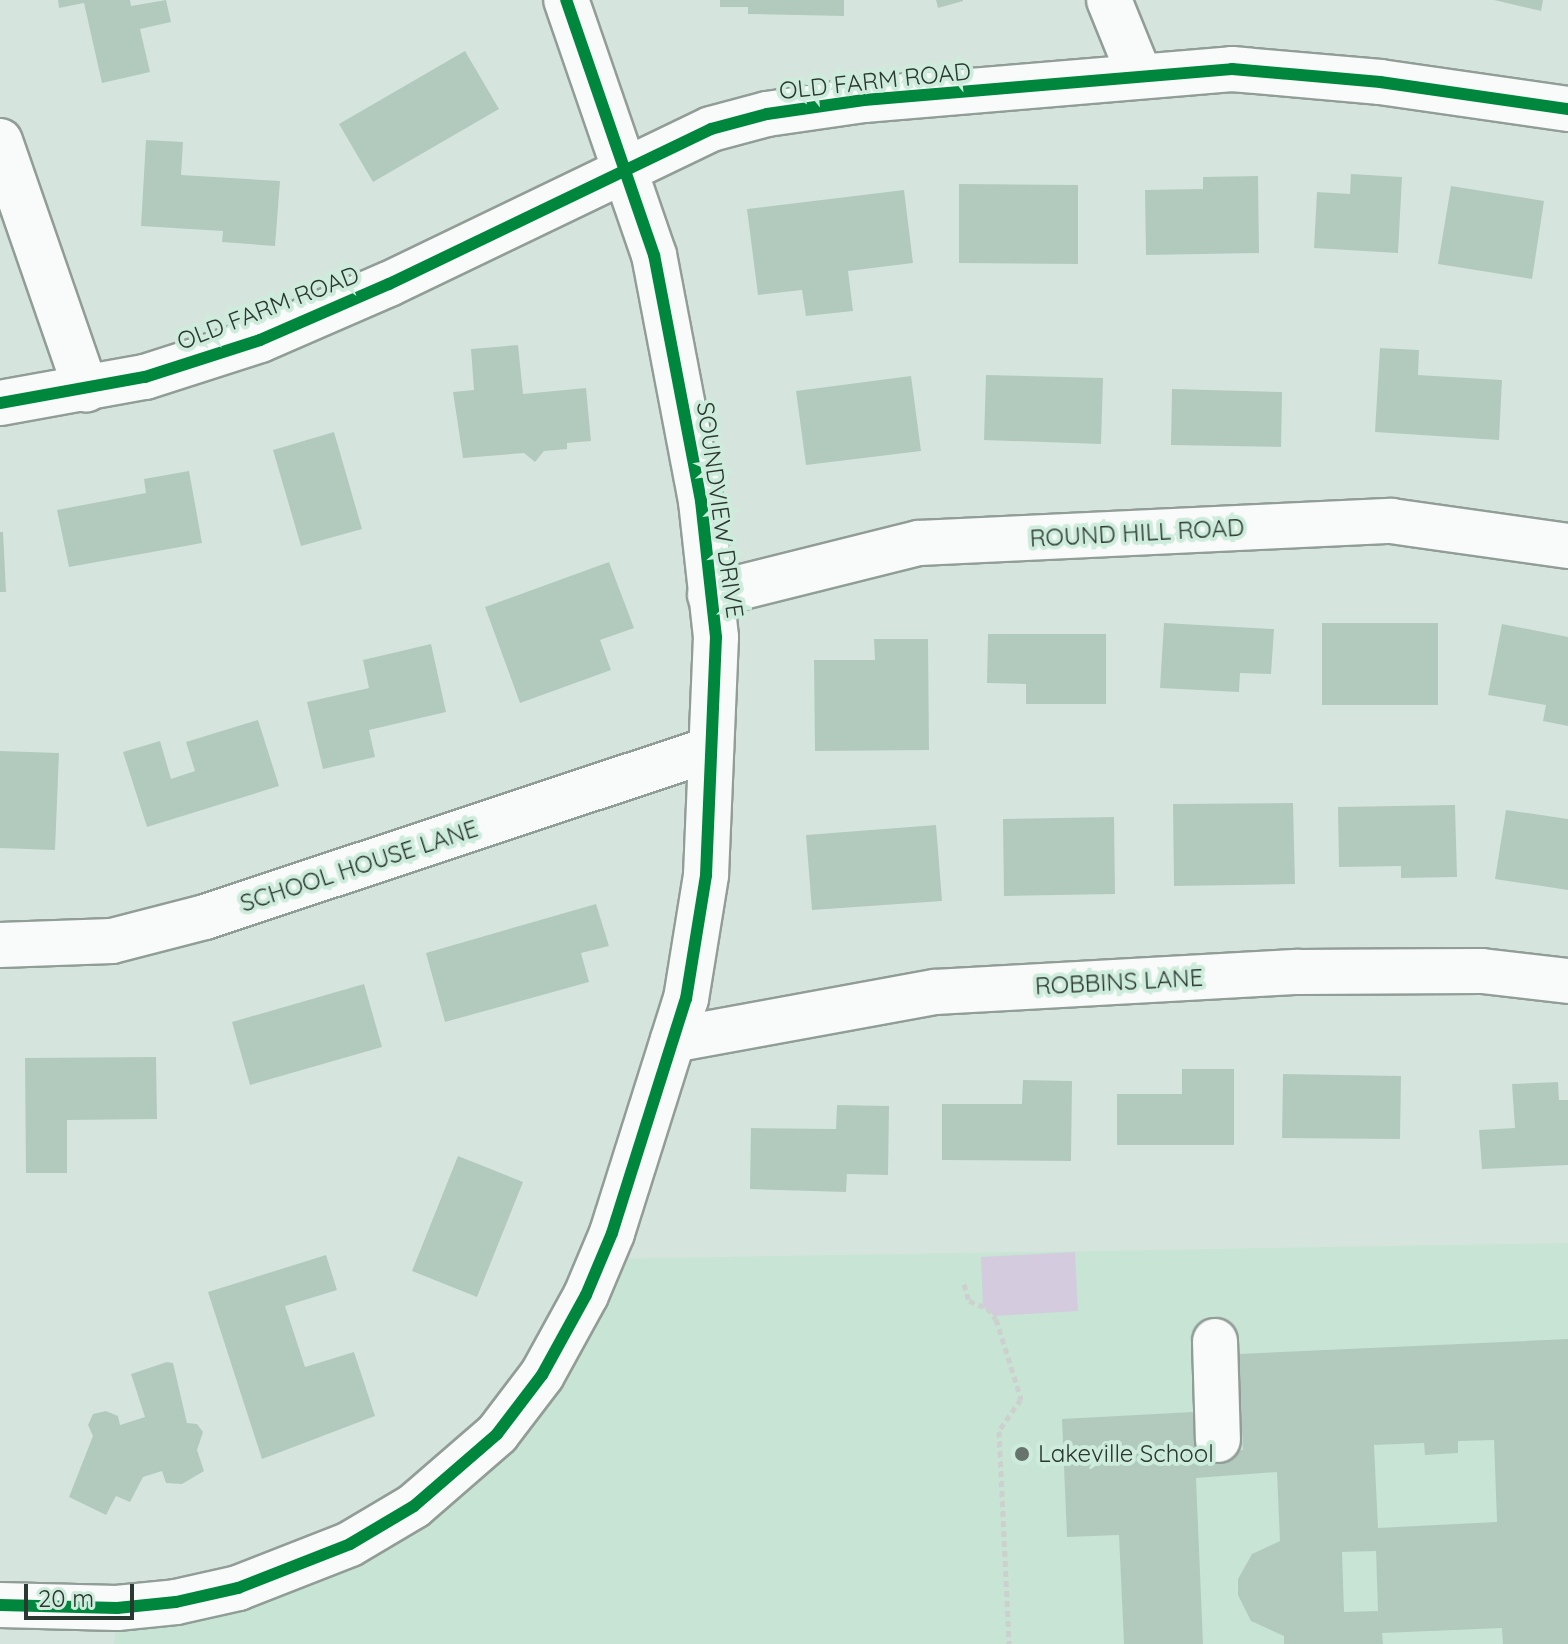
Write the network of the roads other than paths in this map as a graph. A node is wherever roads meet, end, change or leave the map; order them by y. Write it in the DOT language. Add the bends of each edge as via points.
graph roads {
  1 [pos="566,0"];
  2 [pos="1109,0"];
  3 [pos="1139,74"];
  4 [pos="1568,109"];
  5 [pos="0,141"];
  6 [pos="625,172"];
  7 [pos="86,390"];
  8 [pos="0,403"];
  9 [pos="1568,546"];
  10 [pos="710,595"];
  11 [pos="711,749"];
  12 [pos="0,945"];
  13 [pos="1568,981"];
  14 [pos="673,1040"];
  15 [pos="1215,1341"];
  16 [pos="1218,1440"];
  17 [pos="0,1605"];
  1 -- 6 [label="street, SOUNDVIEW DRIVE"];
  2 -- 3 [label="street"];
  3 -- 4 [label="street, OLD FARM ROAD" via="1246,70 1380,82"];
  3 -- 6 [label="street, OLD FARM ROAD" via="767,114 711,129"];
  5 -- 7 [label="street"];
  6 -- 7 [label="street, OLD FARM ROAD" via="260,340"];
  6 -- 10 [label="street, SOUNDVIEW DRIVE" via="654,255 701,501"];
  7 -- 8 [label="street, OLD FARM ROAD"];
  9 -- 10 [label="street, ROUND HILL ROAD" via="1391,521 919,543"];
  10 -- 11 [label="street, SOUNDVIEW DRIVE" via="716,637"];
  11 -- 12 [label="street, SCHOOL HOUSE LANE" via="205,917 112,941"];
  11 -- 14 [label="street, SOUNDVIEW DRIVE" via="706,875 686,999"];
  13 -- 14 [label="street, ROBBINS LANE" via="1482,971 1298,972 935,992"];
  14 -- 17 [label="street, SOUNDVIEW DRIVE" via="612,1233 586,1295 542,1375 497,1434 456,1473 350,1544 238,1588 117,1608"];
  15 -- 16 [label="street"];
}
